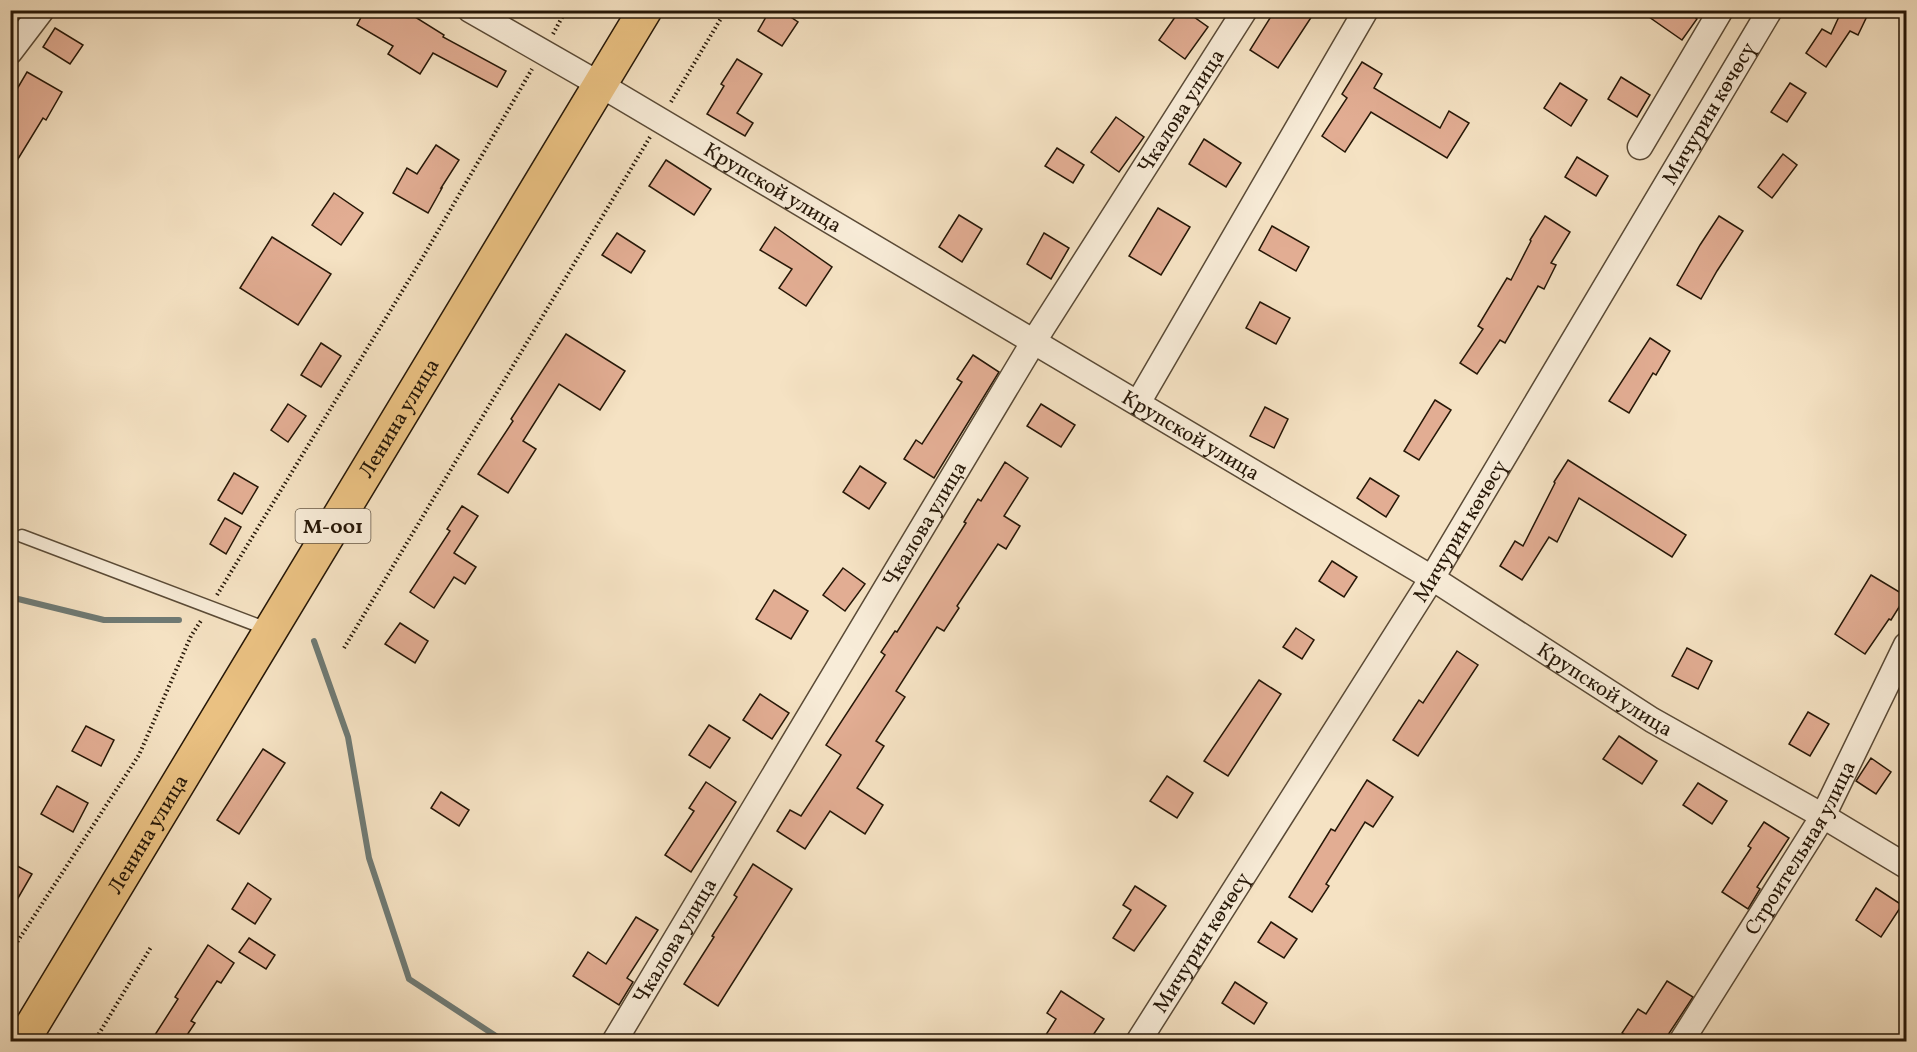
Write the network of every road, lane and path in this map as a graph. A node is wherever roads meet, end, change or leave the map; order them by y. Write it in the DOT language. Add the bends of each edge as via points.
graph roads {
  1 [pos="42,10"];
  2 [pos="470,10"];
  3 [pos="566,10"];
  4 [pos="645,10"];
  5 [pos="726,10"];
  6 [pos="1245,10"];
  7 [pos="1366,10"];
  8 [pos="1721,10"];
  9 [pos="1770,10"];
  10 [pos="10,52"];
  11 [pos="542,52"];
  12 [pos="599,84"];
  13 [pos="660,121"];
  14 [pos="1640,147"];
  15 [pos="1034,342"];
  16 [pos="1138,403"];
  17 [pos="22,536"];
  18 [pos="1432,578"];
  19 [pos="210,607"];
  20 [pos="271,630"];
  21 [pos="1906,645"];
  22 [pos="344,648"];
  23 [pos="1823,816"];
  24 [pos="1906,866"];
  25 [pos="151,947"];
  26 [pos="10,953"];
  27 [pos="22,1041"];
  28 [pos="93,1041"];
  29 [pos="614,1041"];
  30 [pos="1138,1041"];
  31 [pos="1681,1041"];
  1 -- 10 [label="street"];
  2 -- 11 [label="street, Крупской улица"];
  3 -- 11 [label="path"];
  4 -- 12 [label="main road, Ленина улица / М-001"];
  5 -- 13 [label="path"];
  6 -- 15 [label="street, Чкалова улица"];
  7 -- 16 [label="street"];
  8 -- 14 [label="street, Мичурин көчөсү"];
  9 -- 18 [label="street, Мичурин көчөсү"];
  11 -- 12 [label="street, Крупской улица"];
  11 -- 19 [label="path" via="417,267"];
  12 -- 13 [label="street, Крупской улица"];
  12 -- 20 [label="main road, Ленина улица / М-001"];
  13 -- 15 [label="street, Крупской улица"];
  13 -- 22 [label="path"];
  15 -- 16 [label="street, Крупской улица"];
  15 -- 29 [label="street, Чкалова улица"];
  16 -- 18 [label="street, Крупской улица"];
  17 -- 19 [label="lane"];
  18 -- 23 [label="street, Крупской улица" via="1652,720"];
  18 -- 30 [label="street, Мичурин көчөсү"];
  19 -- 20 [label="lane"];
  19 -- 26 [label="path" via="191,636 139,755"];
  20 -- 27 [label="main road, Ленина улица / М-001"];
  21 -- 23 [label="street, Строительная улица"];
  23 -- 24 [label="street, Крупской улица"];
  23 -- 31 [label="street, Строительная улица"];
  25 -- 28 [label="path"];
}
